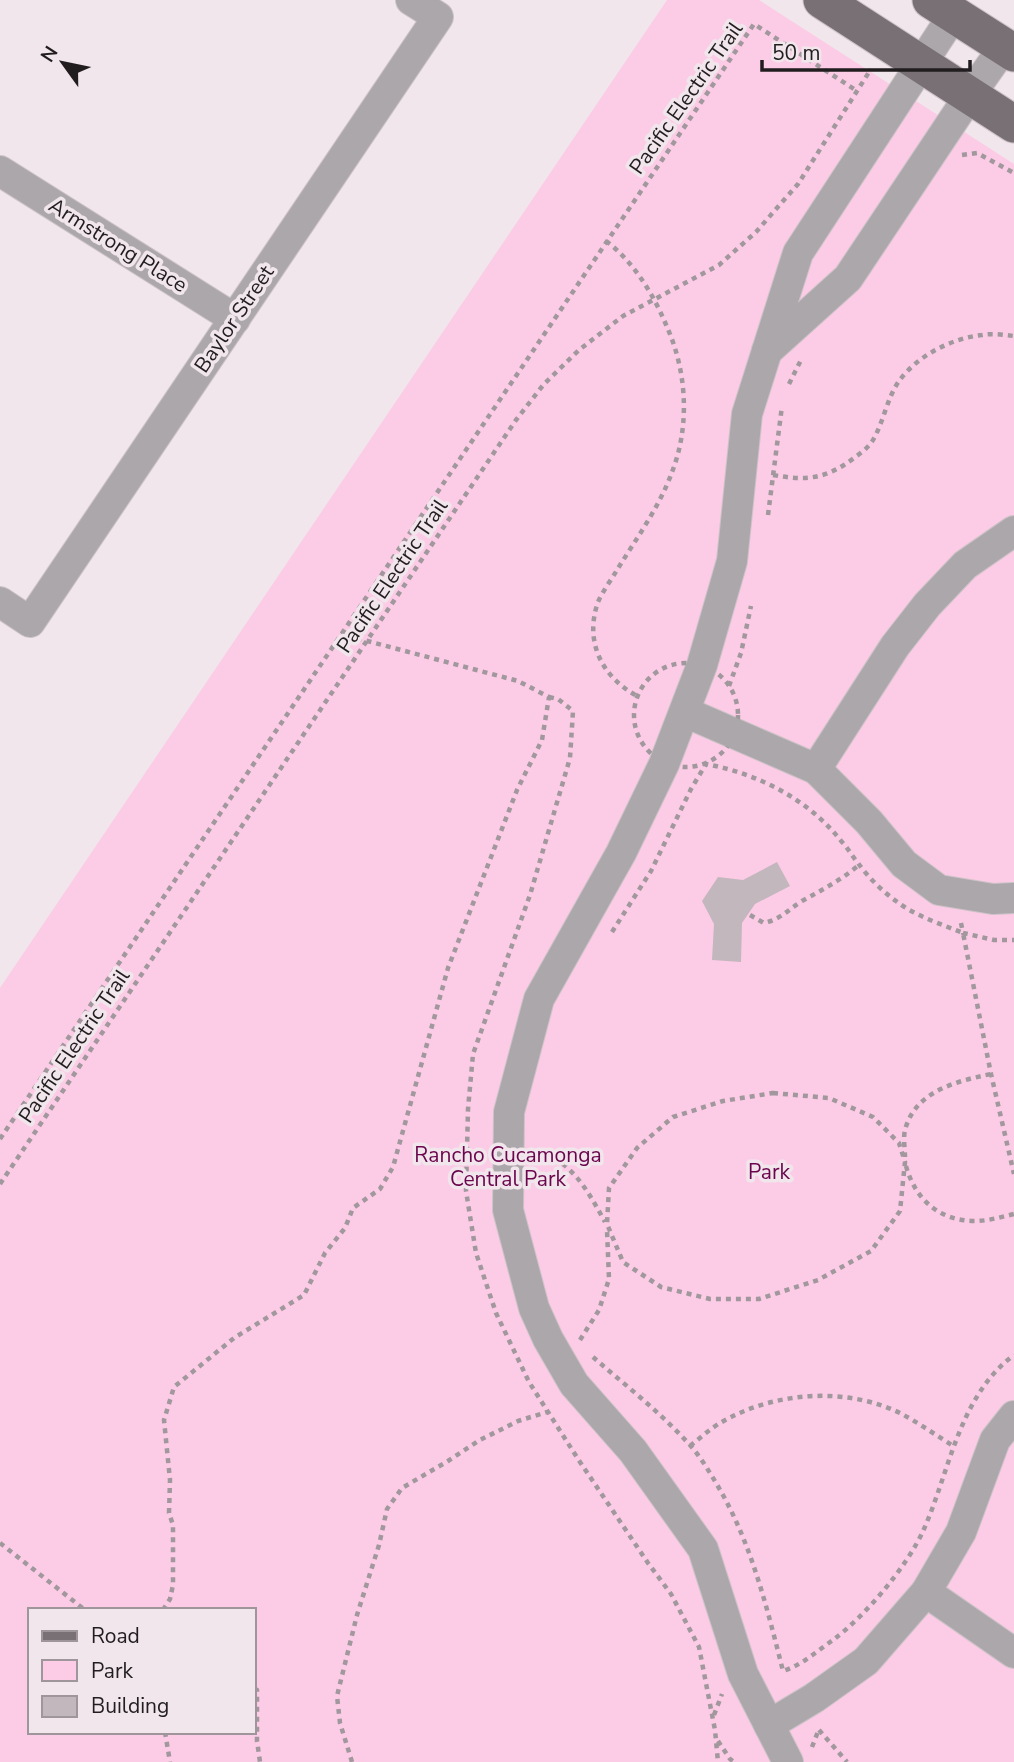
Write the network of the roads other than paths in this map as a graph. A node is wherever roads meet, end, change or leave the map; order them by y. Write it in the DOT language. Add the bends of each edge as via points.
graph roads {
  1 [pos="411,0"];
  2 [pos="822,0"];
  3 [pos="943,7"];
  4 [pos="1009,50"];
  5 [pos="922,63"];
  6 [pos="970,95"];
  7 [pos="1014,124"];
  8 [pos="0,171"];
  9 [pos="235,318"];
  10 [pos="765,354"];
  11 [pos="1014,531"];
  12 [pos="0,602"];
  13 [pos="685,712"];
  14 [pos="816,769"];
  15 [pos="1014,898"];
  16 [pos="1014,1416"];
  17 [pos="926,1592"];
  18 [pos="1014,1653"];
  19 [pos="769,1725"];
  20 [pos="788,1762"];
  1 -- 9 [label="street, Baylor Street" via="439,17"];
  2 -- 5 [label="main road"];
  3 -- 4 [label="main road"];
  3 -- 5 [label="street"];
  4 -- 6 [label="street"];
  5 -- 6 [label="main road"];
  5 -- 10 [label="street" via="798,253"];
  6 -- 7 [label="main road"];
  6 -- 10 [label="street" via="848,278"];
  8 -- 9 [label="street, Armstrong Place"];
  9 -- 12 [label="street, Baylor Street" via="30,622"];
  10 -- 13 [label="street" via="747,414 732,561"];
  11 -- 14 [label="street" via="965,565 927,605 895,646"];
  13 -- 14 [label="street"];
  13 -- 19 [label="street" via="621,853 540,999 509,1112 508,1210 534,1308 548,1339 574,1384 634,1451 703,1549 743,1674"];
  14 -- 15 [label="street" via="904,864 939,890 993,900"];
  16 -- 17 [label="street" via="995,1440 961,1532"];
  17 -- 18 [label="street"];
  17 -- 19 [label="street" via="866,1661"];
  19 -- 20 [label="street"];
}
